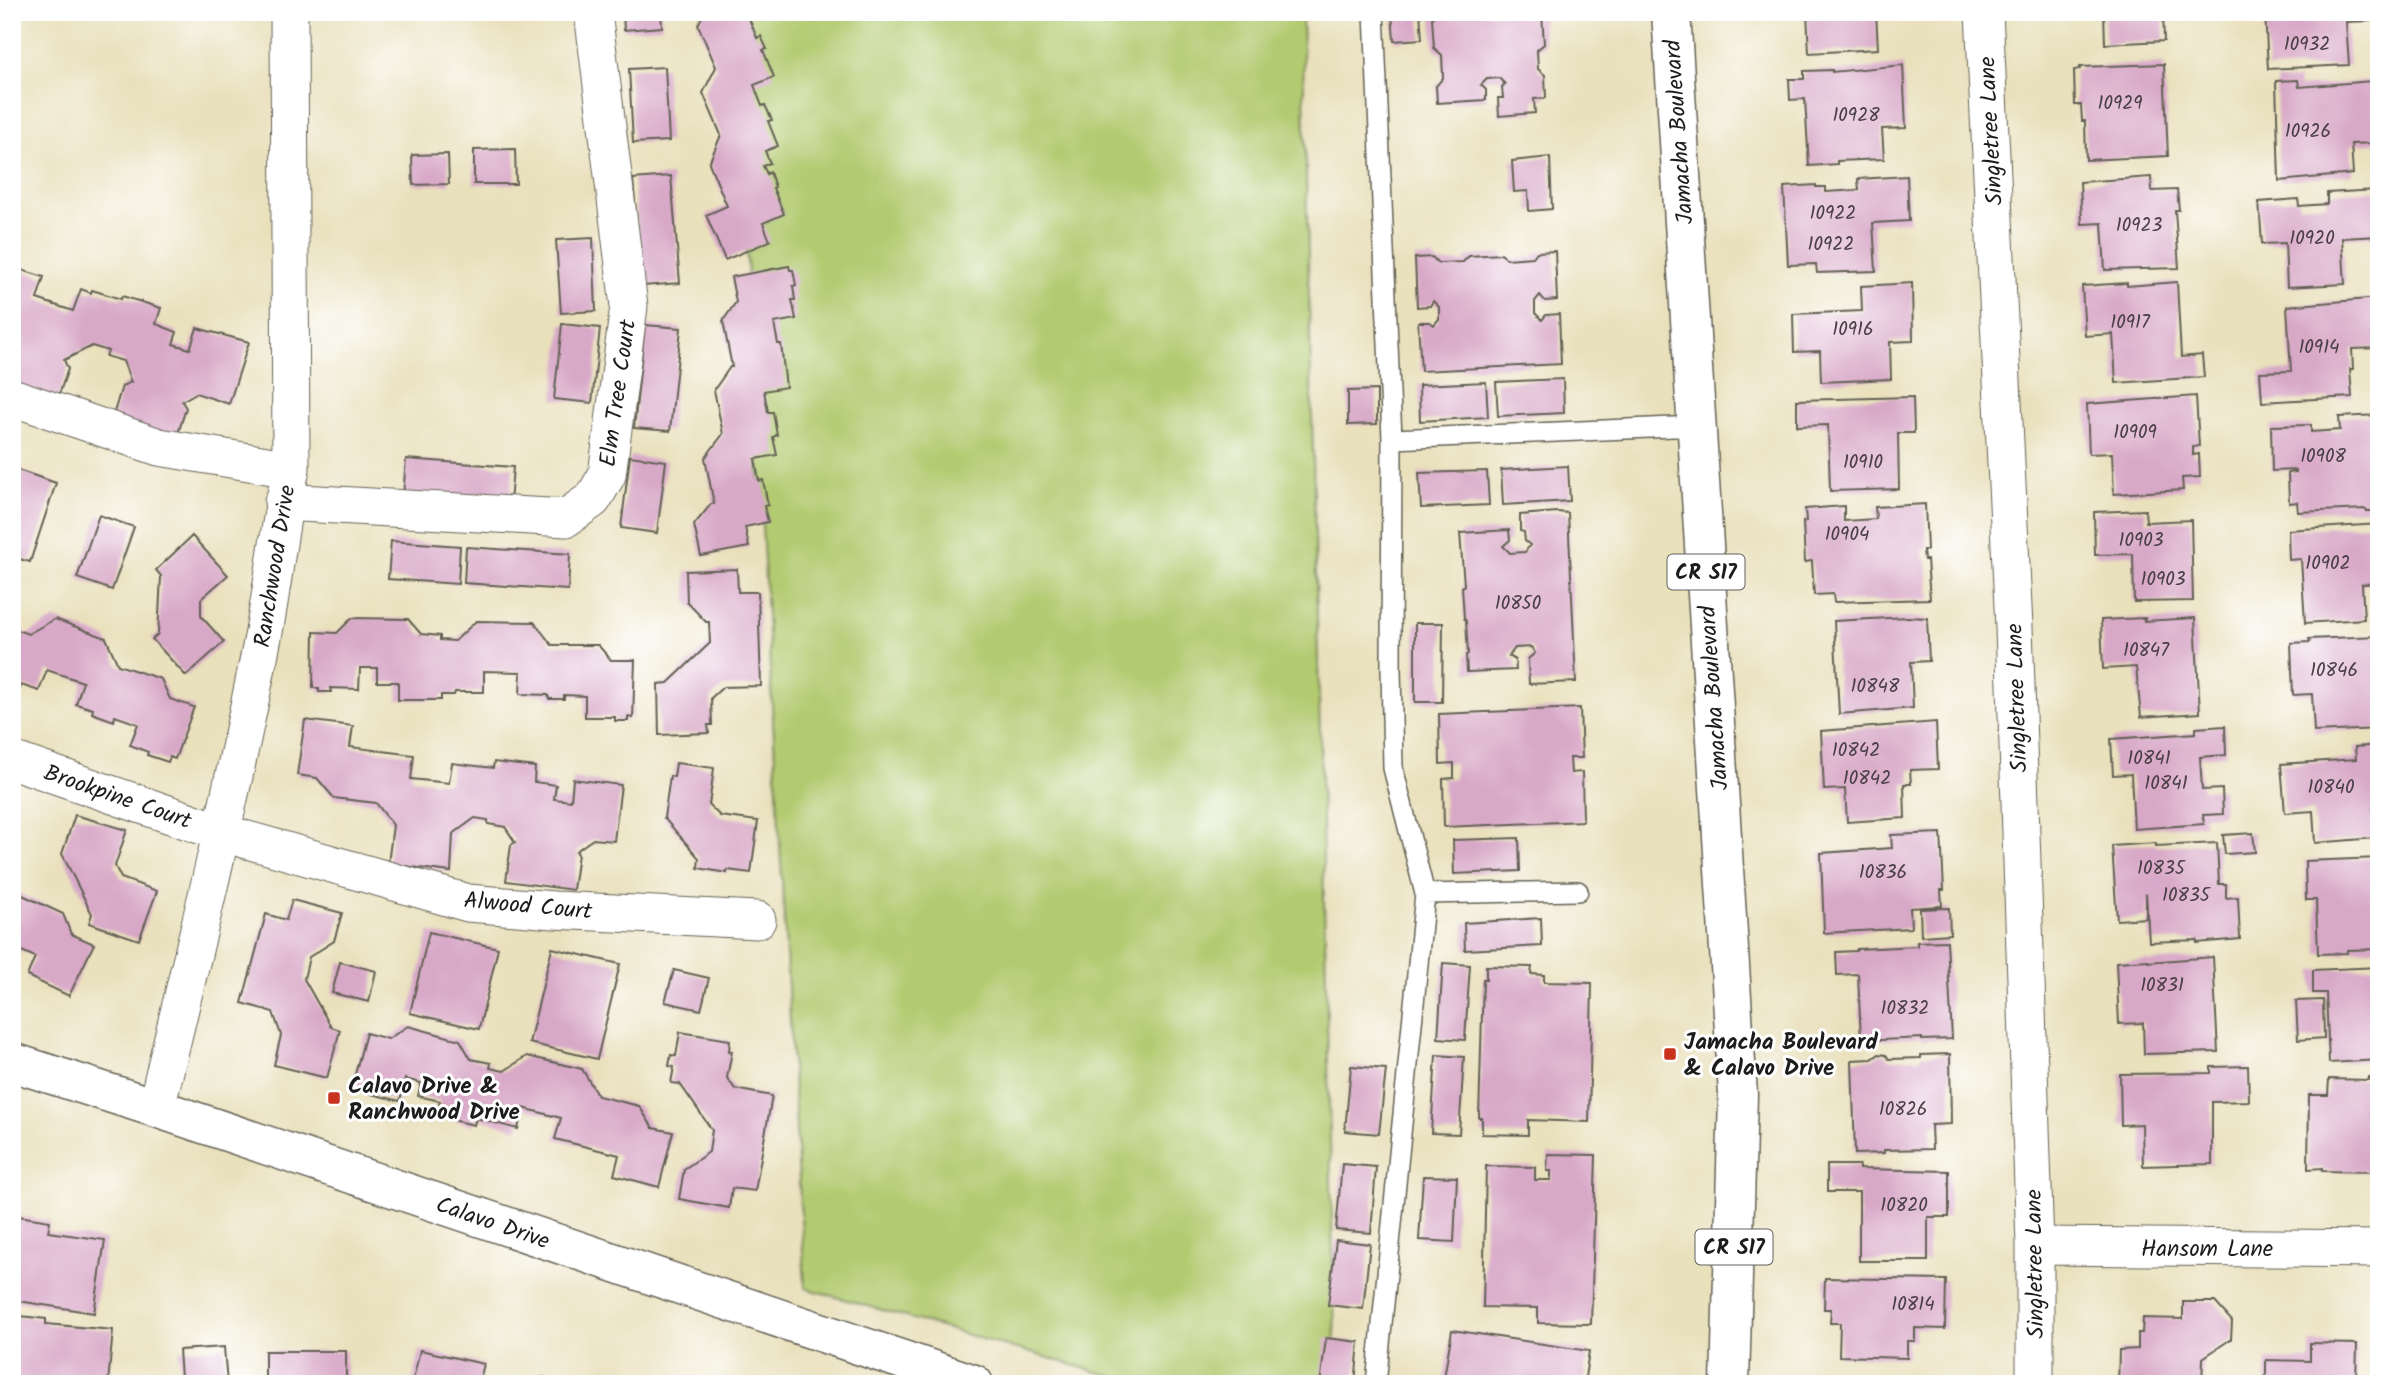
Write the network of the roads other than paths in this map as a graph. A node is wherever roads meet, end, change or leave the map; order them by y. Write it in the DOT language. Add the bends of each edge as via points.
graph roads {
  1 [pos="289,12"];
  2 [pos="593,12"];
  3 [pos="1374,12"];
  4 [pos="1671,12"];
  5 [pos="1983,12"];
  6 [pos="12,397"];
  7 [pos="1696,426"];
  8 [pos="1392,439"];
  9 [pos="287,485"];
  10 [pos="12,760"];
  11 [pos="223,833"];
  12 [pos="1578,891"];
  13 [pos="1425,894"];
  14 [pos="757,920"];
  15 [pos="12,1062"];
  16 [pos="156,1108"];
  17 [pos="2035,1246"];
  18 [pos="2379,1249"];
  19 [pos="974,1384"];
  20 [pos="1376,1384"];
  21 [pos="1730,1384"];
  22 [pos="2035,1384"];
  1 -- 9 [label="street, Ranchwood Drive"];
  2 -- 9 [label="street, Elm Tree Court" via="629,306 607,475 593,499 566,518"];
  3 -- 8 [label="lane"];
  4 -- 7 [label="main road, Jamacha Boulevard / CR S17"];
  5 -- 17 [label="street, Singletree Lane" via="2014,627"];
  6 -- 9 [label="street, Elm Tree Court"];
  7 -- 8 [label="lane"];
  7 -- 21 [label="main road, Jamacha Boulevard / CR S17" via="1738,1095"];
  8 -- 13 [label="lane" via="1393,768"];
  9 -- 11 [label="street, Ranchwood Drive" via="264,633"];
  10 -- 11 [label="street, Brookpine Court"];
  11 -- 14 [label="street, Alwood Court" via="468,903"];
  11 -- 16 [label="street, Ranchwood Drive"];
  12 -- 13 [label="lane"];
  13 -- 20 [label="lane"];
  15 -- 16 [label="main road, Calavo Drive"];
  16 -- 19 [label="main road, Calavo Drive"];
  17 -- 18 [label="street, Hansom Lane"];
  17 -- 22 [label="street, Singletree Lane"];
}
